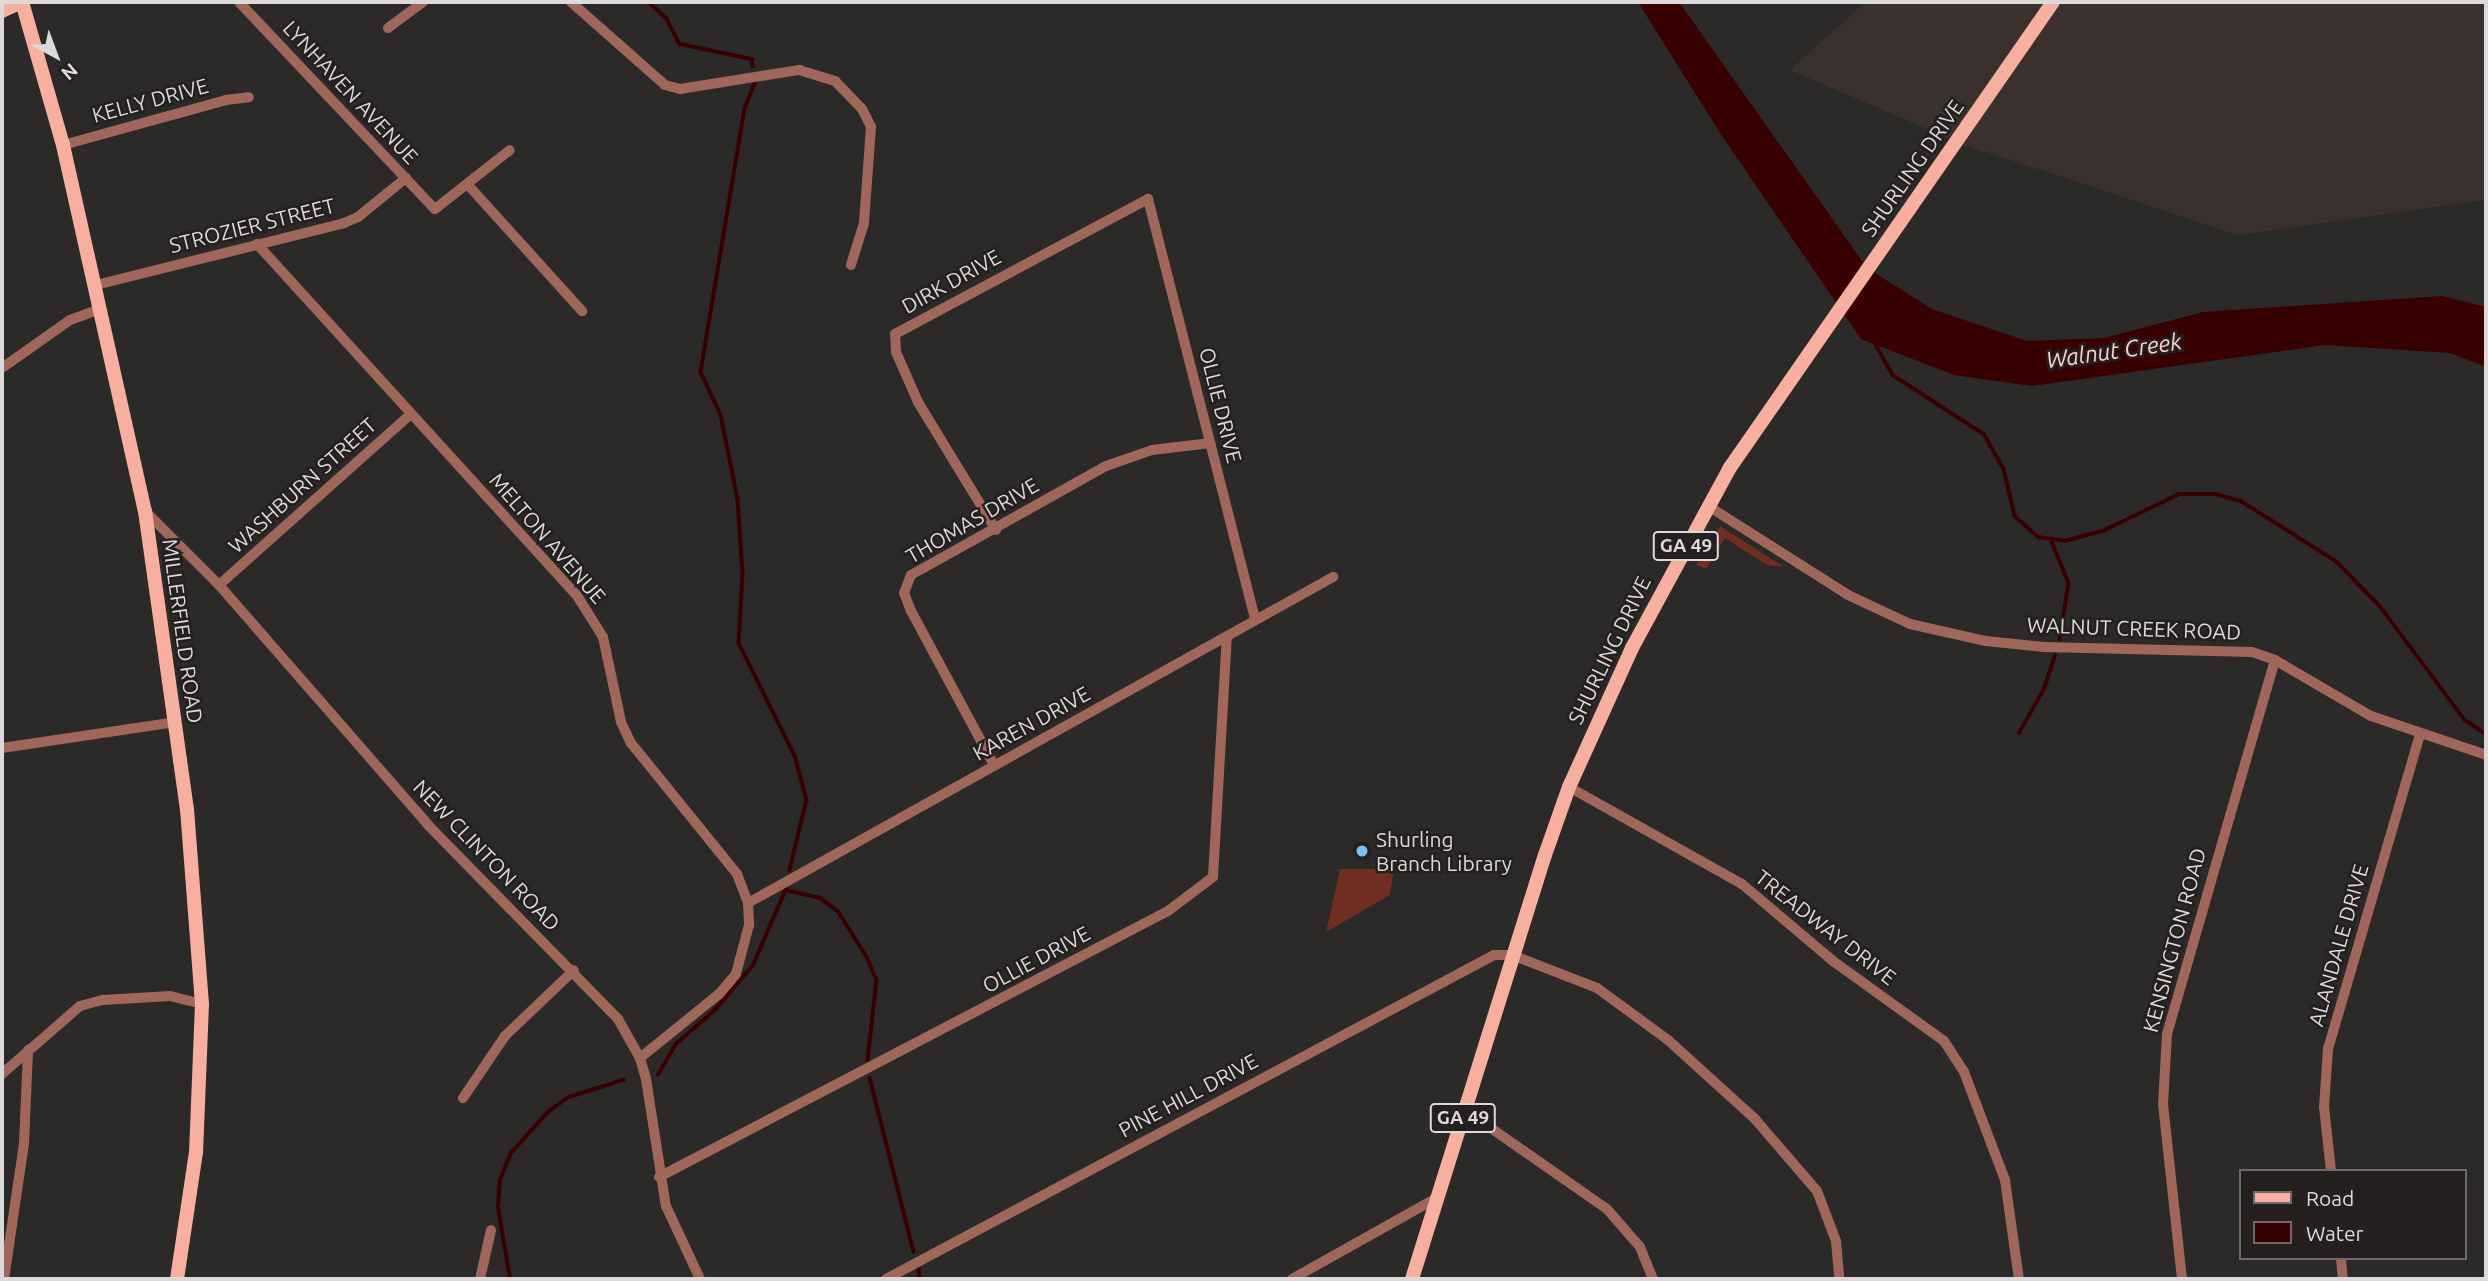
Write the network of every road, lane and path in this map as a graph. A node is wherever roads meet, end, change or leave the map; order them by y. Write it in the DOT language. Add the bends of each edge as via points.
graph roads {
  1 [pos="21,2"];
  2 [pos="239,2"];
  3 [pos="423,2"];
  4 [pos="571,2"];
  5 [pos="2053,2"];
  6 [pos="2,11"];
  7 [pos="388,28"];
  8 [pos="249,97"];
  9 [pos="63,145"];
  10 [pos="510,150"];
  11 [pos="406,178"];
  12 [pos="469,186"];
  13 [pos="1147,199"];
  14 [pos="257,244"];
  15 [pos="851,265"];
  16 [pos="96,285"];
  17 [pos="100,309"];
  18 [pos="582,311"];
  19 [pos="2,368"];
  20 [pos="411,414"];
  21 [pos="1210,443"];
  22 [pos="1708,506"];
  23 [pos="145,510"];
  24 [pos="996,530"];
  25 [pos="1333,577"];
  26 [pos="219,584"];
  27 [pos="1255,620"];
  28 [pos="1227,637"];
  29 [pos="2275,660"];
  30 [pos="176,722"];
  31 [pos="2420,736"];
  32 [pos="2,748"];
  33 [pos="2486,755"];
  34 [pos="994,765"];
  35 [pos="1569,787"];
  36 [pos="748,903"];
  37 [pos="1512,956"];
  38 [pos="574,970"];
  39 [pos="202,1004"];
  40 [pos="28,1050"];
  41 [pos="640,1058"];
  42 [pos="2,1074"];
  43 [pos="463,1098"];
  44 [pos="1465,1110"];
  45 [pos="2331,1169"];
  46 [pos="659,1177"];
  47 [pos="1438,1197"];
  48 [pos="491,1230"];
  49 [pos="2341,1260"];
  50 [pos="4,1279"];
  51 [pos="177,1279"];
  52 [pos="480,1279"];
  53 [pos="700,1279"];
  54 [pos="886,1279"];
  55 [pos="1292,1279"];
  56 [pos="1412,1279"];
  57 [pos="1653,1279"];
  58 [pos="1839,1279"];
  59 [pos="2019,1279"];
  60 [pos="2182,1279"];
  61 [pos="2343,1279"];
  1 -- 6 [label="main road"];
  1 -- 9 [label="main road, MILLERFIELD ROAD"];
  2 -- 11 [label="street, LYNHAVEN AVENUE"];
  3 -- 7 [label="street"];
  4 -- 15 [label="street" via="649,75 680,89 769,71 799,70 835,81 862,109 871,127 864,223"];
  5 -- 22 [label="main road, SHURLING DRIVE / GA 49" via="1830,321"];
  8 -- 9 [label="street, KELLY DRIVE"];
  9 -- 16 [label="main road, MILLERFIELD ROAD"];
  10 -- 12 [label="street"];
  11 -- 12 [label="street, LYNHAVEN AVENUE" via="435,209"];
  11 -- 14 [label="street, STROZIER STREET" via="358,217"];
  12 -- 18 [label="street"];
  13 -- 21 [label="street, OLLIE DRIVE"];
  13 -- 24 [label="street, DIRK DRIVE" via="895,334 896,352 918,402"];
  14 -- 16 [label="street, STROZIER STREET"];
  14 -- 20 [label="street, MELTON AVENUE"];
  16 -- 17 [label="main road, MILLERFIELD ROAD"];
  17 -- 19 [label="street" via="70,320"];
  17 -- 23 [label="main road, MILLERFIELD ROAD"];
  20 -- 26 [label="street, WASHBURN STREET"];
  20 -- 36 [label="street, MELTON AVENUE" via="589,612 603,637 621,722 631,743 722,851"];
  21 -- 24 [label="street, THOMAS DRIVE" via="1152,450 1106,466"];
  21 -- 27 [label="street, OLLIE DRIVE"];
  22 -- 29 [label="street, WALNUT CREEK ROAD" via="1849,595 1910,624 2044,647 2252,652"];
  22 -- 35 [label="main road, SHURLING DRIVE / GA 49" via="1632,648"];
  23 -- 26 [label="street, NEW CLINTON ROAD"];
  23 -- 30 [label="main road, MILLERFIELD ROAD"];
  24 -- 34 [label="street, THOMAS DRIVE" via="918,570 904,593"];
  25 -- 27 [label="street, KAREN DRIVE"];
  26 -- 38 [label="street, NEW CLINTON ROAD" via="428,825"];
  27 -- 28 [label="street, KAREN DRIVE"];
  28 -- 34 [label="street, KAREN DRIVE"];
  28 -- 46 [label="street, OLLIE DRIVE" via="1213,877 1168,911"];
  29 -- 31 [label="street, WALNUT CREEK ROAD" via="2371,716"];
  29 -- 60 [label="street, KENSINGTON ROAD" via="2167,1034 2163,1104"];
  30 -- 32 [label="street"];
  30 -- 39 [label="main road, MILLERFIELD ROAD" via="195,885"];
  31 -- 33 [label="street, WALNUT CREEK ROAD"];
  31 -- 45 [label="street, ALANDALE DRIVE" via="2328,1049 2324,1107"];
  34 -- 36 [label="street, KAREN DRIVE"];
  35 -- 37 [label="main road, SHURLING DRIVE / GA 49"];
  35 -- 59 [label="street, TREADWAY DRIVE" via="1742,884 1833,961 1944,1041 1964,1072 2005,1180"];
  36 -- 41 [label="street, MELTON AVENUE" via="749,939 736,974 719,994"];
  37 -- 44 [label="main road, SHURLING DRIVE / GA 49"];
  37 -- 54 [label="street, PINE HILL DRIVE" via="1494,955 1467,967"];
  37 -- 58 [label="street" via="1580,980 1632,1010 1780,1143 1828,1212"];
  38 -- 41 [label="street, NEW CLINTON ROAD" via="618,1018"];
  38 -- 43 [label="street" via="505,1036"];
  39 -- 40 [label="street" via="170,996 103,1000 65,1016"];
  39 -- 51 [label="main road, MILLERFIELD ROAD" via="195,1152"];
  40 -- 42 [label="street"];
  40 -- 50 [label="street" via="24,1143"];
  41 -- 46 [label="street, NEW CLINTON ROAD"];
  44 -- 47 [label="main road, SHURLING DRIVE / GA 49"];
  44 -- 57 [label="street" via="1607,1209 1640,1247"];
  46 -- 53 [label="street, NEW CLINTON ROAD" via="676,1232"];
  47 -- 55 [label="street"];
  47 -- 56 [label="main road, SHURLING DRIVE / GA 49"];
  48 -- 52 [label="street"];
  49 -- 61 [label="street"];
}
